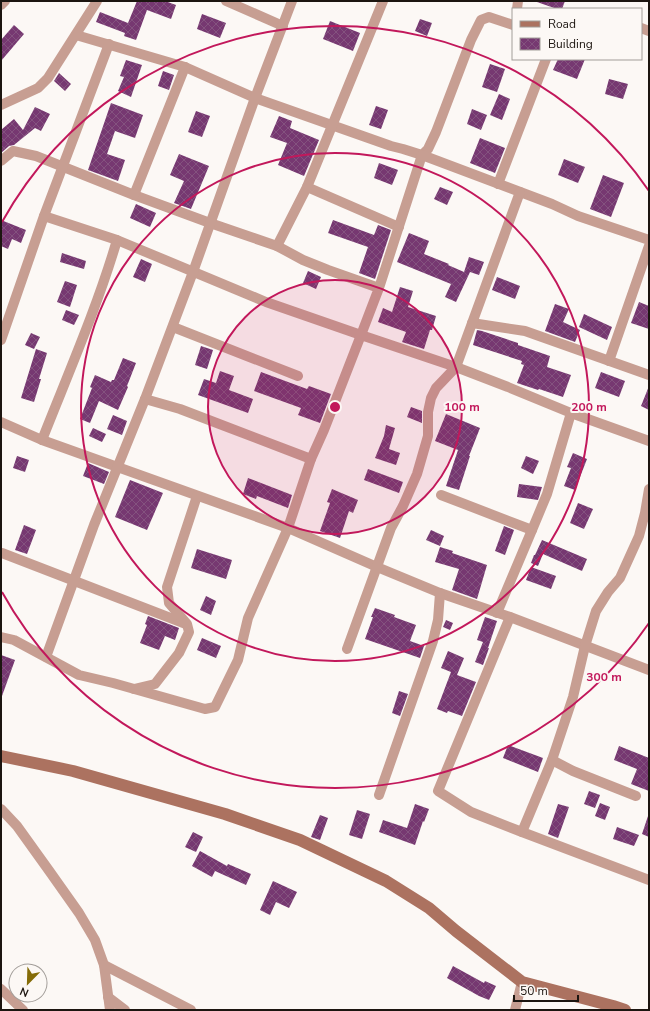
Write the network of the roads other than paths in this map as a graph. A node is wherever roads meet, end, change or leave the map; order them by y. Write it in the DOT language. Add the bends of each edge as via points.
graph roads {
  1 [pos="5,1"];
  2 [pos="98,1"];
  3 [pos="226,1"];
  4 [pos="292,1"];
  5 [pos="383,1"];
  6 [pos="1,5"];
  7 [pos="512,25"];
  8 [pos="283,26"];
  9 [pos="76,35"];
  10 [pos="109,44"];
  11 [pos="546,60"];
  12 [pos="185,67"];
  13 [pos="255,98"];
  14 [pos="1,105"];
  15 [pos="332,126"];
  16 [pos="422,155"];
  17 [pos="1,161"];
  18 [pos="63,167"];
  19 [pos="498,184"];
  20 [pos="307,187"];
  21 [pos="520,192"];
  22 [pos="134,195"];
  23 [pos="44,216"];
  24 [pos="210,223"];
  25 [pos="399,227"];
  26 [pos="117,240"];
  27 [pos="649,240"];
  28 [pos="277,246"];
  29 [pos="649,246"];
  30 [pos="194,272"];
  31 [pos="379,288"];
  32 [pos="472,323"];
  33 [pos="172,327"];
  34 [pos="361,335"];
  35 [pos="1,340"];
  36 [pos="609,361"];
  37 [pos="456,367"];
  38 [pos="649,375"];
  39 [pos="298,376"];
  40 [pos="145,399"];
  41 [pos="572,412"];
  42 [pos="1,422"];
  43 [pos="42,440"];
  44 [pos="649,441"];
  45 [pos="311,459"];
  46 [pos="118,467"];
  47 [pos="649,489"];
  48 [pos="441,495"];
  49 [pos="197,496"];
  50 [pos="288,528"];
  51 [pos="532,530"];
  52 [pos="1,553"];
  53 [pos="377,567"];
  54 [pos="73,581"];
  55 [pos="440,593"];
  56 [pos="497,613"];
  57 [pos="510,618"];
  58 [pos="186,624"];
  59 [pos="1,637"];
  60 [pos="585,646"];
  61 [pos="347,649"];
  62 [pos="46,657"];
  63 [pos="649,670"];
  64 [pos="134,689"];
  65 [pos="1,756"];
  66 [pos="552,760"];
  67 [pos="379,795"];
  68 [pos="636,796"];
  69 [pos="1,809"];
  70 [pos="522,832"];
  71 [pos="649,880"];
  72 [pos="104,965"];
  73 [pos="522,982"];
  74 [pos="1,989"];
  75 [pos="108,997"];
  76 [pos="621,1009"];
  77 [pos="23,1010"];
  78 [pos="110,1010"];
  79 [pos="125,1010"];
  80 [pos="191,1010"];
  81 [pos="515,1010"];
  1 -- 6 [label="street"];
  2 -- 9 [label="street"];
  3 -- 8 [label="street"];
  4 -- 8 [label="street"];
  5 -- 15 [label="street"];
  7 -- 16 [label="street" via="489,17 481,20 436,132 428,149"];
  8 -- 13 [label="street"];
  9 -- 10 [label="street"];
  9 -- 14 [label="street" via="48,78 38,88"];
  10 -- 12 [label="street"];
  10 -- 18 [label="street"];
  11 -- 19 [label="street"];
  12 -- 13 [label="street"];
  12 -- 22 [label="street"];
  13 -- 15 [label="street"];
  13 -- 24 [label="street"];
  15 -- 16 [label="street"];
  15 -- 20 [label="street"];
  16 -- 19 [label="street"];
  16 -- 25 [label="street"];
  17 -- 18 [label="street" via="13,152 36,156"];
  18 -- 22 [label="street"];
  18 -- 23 [label="street"];
  19 -- 21 [label="street"];
  20 -- 25 [label="street"];
  20 -- 28 [label="street"];
  21 -- 27 [label="street" via="578,216"];
  21 -- 32 [label="street"];
  22 -- 24 [label="street"];
  23 -- 26 [label="street"];
  23 -- 35 [label="street"];
  24 -- 28 [label="street"];
  24 -- 30 [label="street"];
  25 -- 31 [label="street"];
  26 -- 30 [label="street"];
  26 -- 43 [label="street" via="92,314"];
  28 -- 31 [label="street" via="303,260"];
  29 -- 36 [label="street"];
  30 -- 33 [label="street"];
  30 -- 34 [label="street" via="266,302"];
  31 -- 34 [label="street"];
  32 -- 36 [label="street" via="525,332"];
  32 -- 37 [label="street"];
  33 -- 39 [label="street"];
  33 -- 40 [label="street"];
  34 -- 37 [label="street"];
  34 -- 45 [label="street"];
  36 -- 38 [label="street"];
  37 -- 41 [label="street"];
  37 -- 53 [label="street" via="436,388 431,398 428,436 417,474 391,528"];
  40 -- 45 [label="street" via="180,409"];
  40 -- 46 [label="street"];
  41 -- 44 [label="street"];
  41 -- 51 [label="street"];
  42 -- 43 [label="street"];
  43 -- 46 [label="street"];
  45 -- 50 [label="street"];
  46 -- 49 [label="street"];
  46 -- 54 [label="street"];
  47 -- 60 [label="street" via="646,513 639,536 620,578 596,611"];
  48 -- 51 [label="street"];
  49 -- 50 [label="street"];
  49 -- 58 [label="street" via="167,587 169,603"];
  50 -- 53 [label="street"];
  50 -- 64 [label="street" via="248,618 238,660 215,707 205,709"];
  51 -- 56 [label="street"];
  52 -- 54 [label="street"];
  53 -- 55 [label="street"];
  53 -- 61 [label="street"];
  54 -- 58 [label="street"];
  54 -- 62 [label="street"];
  55 -- 56 [label="street"];
  55 -- 67 [label="street" via="433,641"];
  56 -- 57 [label="street"];
  57 -- 60 [label="street"];
  57 -- 70 [label="street" via="438,791 471,812"];
  58 -- 64 [label="street" via="189,632 179,653 155,684"];
  59 -- 62 [label="street" via="14,640"];
  60 -- 63 [label="street"];
  60 -- 66 [label="street" via="573,697"];
  62 -- 64 [label="street" via="80,675"];
  65 -- 73 [label="street" via="73,771 225,814 300,840 386,881 429,908"];
  66 -- 68 [label="street"];
  66 -- 70 [label="street"];
  69 -- 72 [label="street" via="17,826 79,913 95,940"];
  70 -- 71 [label="street"];
  72 -- 75 [label="street"];
  72 -- 80 [label="street"];
  73 -- 76 [label="street"];
  73 -- 81 [label="street"];
  74 -- 77 [label="street"];
  75 -- 78 [label="street"];
  75 -- 79 [label="street"];
}
